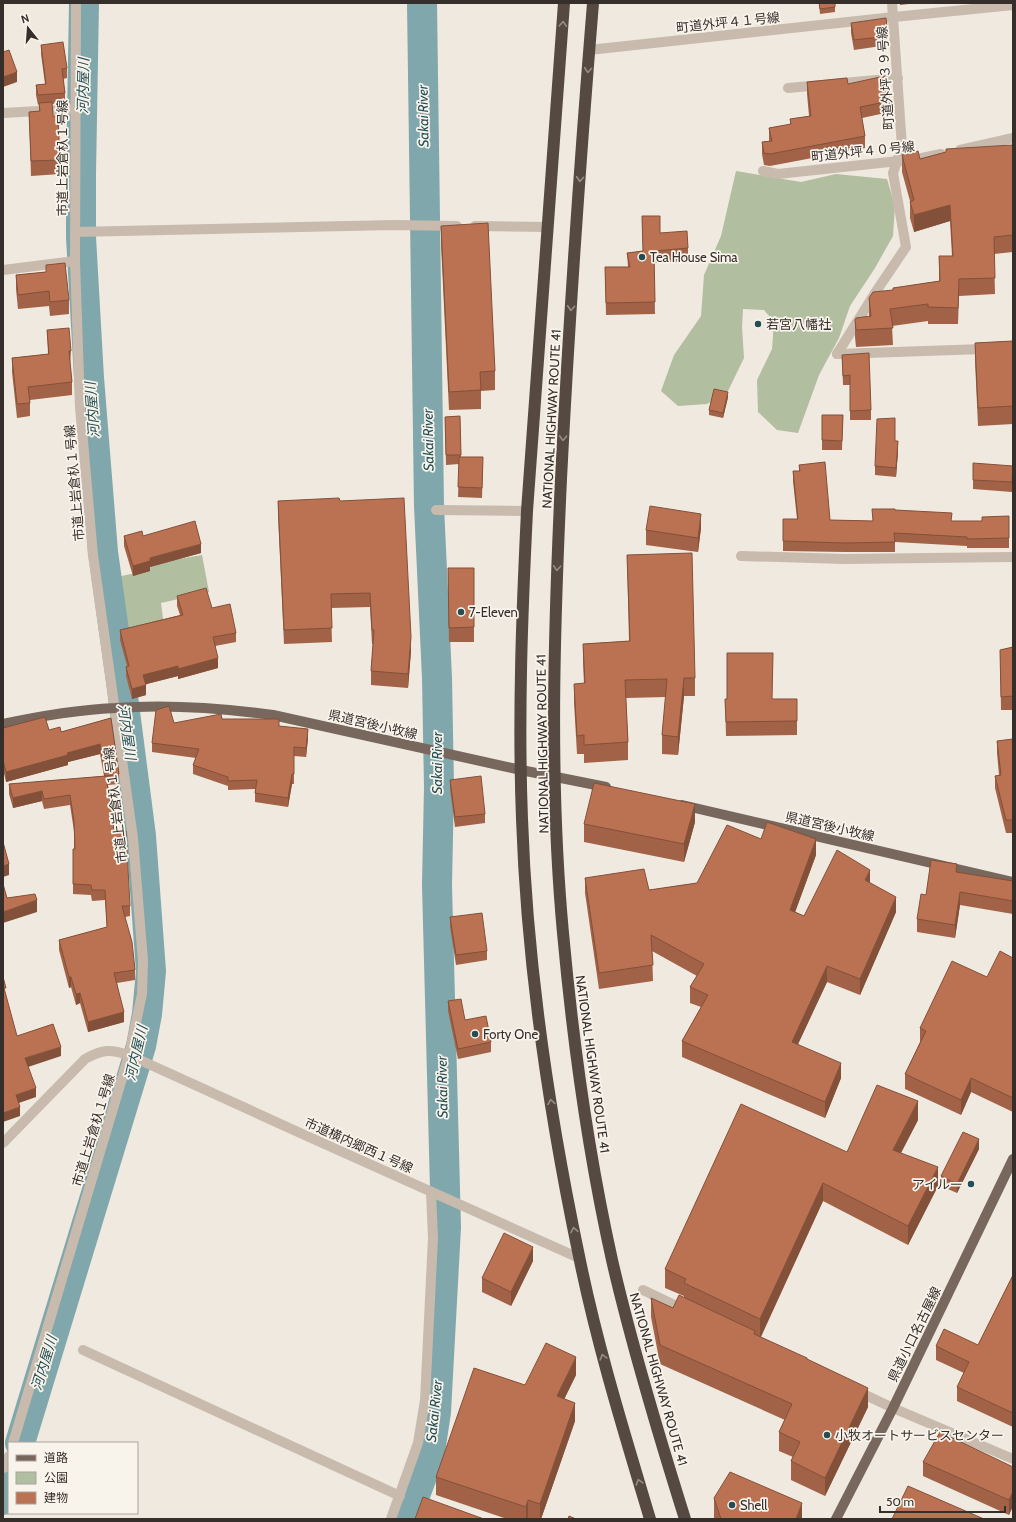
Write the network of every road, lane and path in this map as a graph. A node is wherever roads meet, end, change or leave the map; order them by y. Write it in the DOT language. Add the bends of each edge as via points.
graph roads {
  1 [pos="76,3"];
  2 [pos="564,3"];
  3 [pos="593,3"];
  4 [pos="892,3"];
  5 [pos="992,5"];
  6 [pos="1013,5"];
  7 [pos="894,17"];
  8 [pos="589,50"];
  9 [pos="898,78"];
  10 [pos="788,88"];
  11 [pos="74,109"];
  12 [pos="3,113"];
  13 [pos="1013,138"];
  14 [pos="898,161"];
  15 [pos="763,171"];
  16 [pos="548,227"];
  17 [pos="76,232"];
  18 [pos="75,262"];
  19 [pos="3,270"];
  20 [pos="1013,348"];
  21 [pos="436,510"];
  22 [pos="527,510"];
  23 [pos="741,556"];
  24 [pos="1013,557"];
  25 [pos="116,708"];
  26 [pos="3,724"];
  27 [pos="521,770"];
  28 [pos="554,776"];
  29 [pos="618,790"];
  30 [pos="672,803"];
  31 [pos="1013,882"];
  32 [pos="130,1054"];
  33 [pos="3,1143"];
  34 [pos="1013,1159"];
  35 [pos="431,1192"];
  36 [pos="579,1258"];
  37 [pos="643,1290"];
  38 [pos="693,1314"];
  39 [pos="83,1350"];
  40 [pos="850,1387"];
  41 [pos="893,1408"];
  42 [pos="13,1442"];
  43 [pos="1013,1459"];
  44 [pos="8,1460"];
  45 [pos="3,1468"];
  46 [pos="400,1496"];
  47 [pos="391,1519"];
  48 [pos="650,1519"];
  49 [pos="685,1519"];
  50 [pos="836,1519"];
  1 -- 11 [label="street, 市道上岩倉杁１号線"];
  16 -- 2 [label="highway, NATIONAL HIGHWAY ROUTE 41, one-way"];
  3 -- 8 [label="highway, NATIONAL HIGHWAY ROUTE 41"];
  4 -- 7 [label="street, 町道外坪３９号線"];
  5 -- 6 [label="street, 町道外坪４１号線"];
  5 -- 7 [label="street, 町道外坪４１号線"];
  7 -- 8 [label="street, 町道外坪４１号線"];
  7 -- 9 [label="street, 町道外坪３９号線"];
  8 -- 28 [label="highway, NATIONAL HIGHWAY ROUTE 41, one-way" via="567,361 556,593"];
  9 -- 10 [label="street"];
  9 -- 14 [label="street, 町道外坪３９号線" via="902,147"];
  11 -- 12 [label="street"];
  11 -- 17 [label="street, 市道上岩倉杁１号線"];
  13 -- 14 [label="street, 町道外坪４０号線"];
  14 -- 15 [label="street, 町道外坪４０号線" via="778,174"];
  14 -- 20 [label="street, 町道外坪３９号線" via="894,173 906,247 837,354"];
  16 -- 17 [label="street" via="395,225"];
  16 -- 22 [label="highway, NATIONAL HIGHWAY ROUTE 41"];
  17 -- 18 [label="street, 市道上岩倉杁１号線"];
  18 -- 19 [label="street"];
  18 -- 25 [label="street, 市道上岩倉杁１号線" via="80,407 93,555"];
  21 -- 22 [label="street"];
  22 -- 27 [label="highway, NATIONAL HIGHWAY ROUTE 41"];
  23 -- 24 [label="street" via="845,559"];
  25 -- 26 [label="main road, 県道宮後小牧線" via="42,716"];
  25 -- 27 [label="main road, 県道宮後小牧線" via="204,708 273,715"];
  25 -- 32 [label="street, 市道上岩倉杁１号線" via="133,838 143,960 142,994"];
  27 -- 28 [label="main road, 県道宮後小牧線"];
  36 -- 27 [label="highway, NATIONAL HIGHWAY ROUTE 41, one-way" via="554,1119 538,1009 526,882"];
  28 -- 29 [label="main road, 県道宮後小牧線"];
  28 -- 49 [label="highway, NATIONAL HIGHWAY ROUTE 41" via="563,936 572,1025 590,1147 625,1312 654,1420"];
  30 -- 31 [label="main road, 県道宮後小牧線"];
  32 -- 33 [label="street, 市道横内郷西１号線" via="109,1050 97,1052 85,1059"];
  32 -- 35 [label="street, 市道横内郷西１号線"];
  32 -- 42 [label="street, 市道上岩倉杁１号線"];
  34 -- 41 [label="main road, 県道小口名古屋線"];
  35 -- 36 [label="street, 市道横内郷西１号線"];
  35 -- 46 [label="street" via="433,1238 425,1400 418,1443"];
  48 -- 36 [label="highway, NATIONAL HIGHWAY ROUTE 41, one-way" via="619,1413"];
  37 -- 38 [label="street"];
  39 -- 46 [label="street"];
  40 -- 41 [label="street"];
  41 -- 43 [label="street"];
  41 -- 50 [label="main road, 県道小口名古屋線"];
  44 -- 45 [label="street" via="6,1467"];
  46 -- 47 [label="street"];
}
